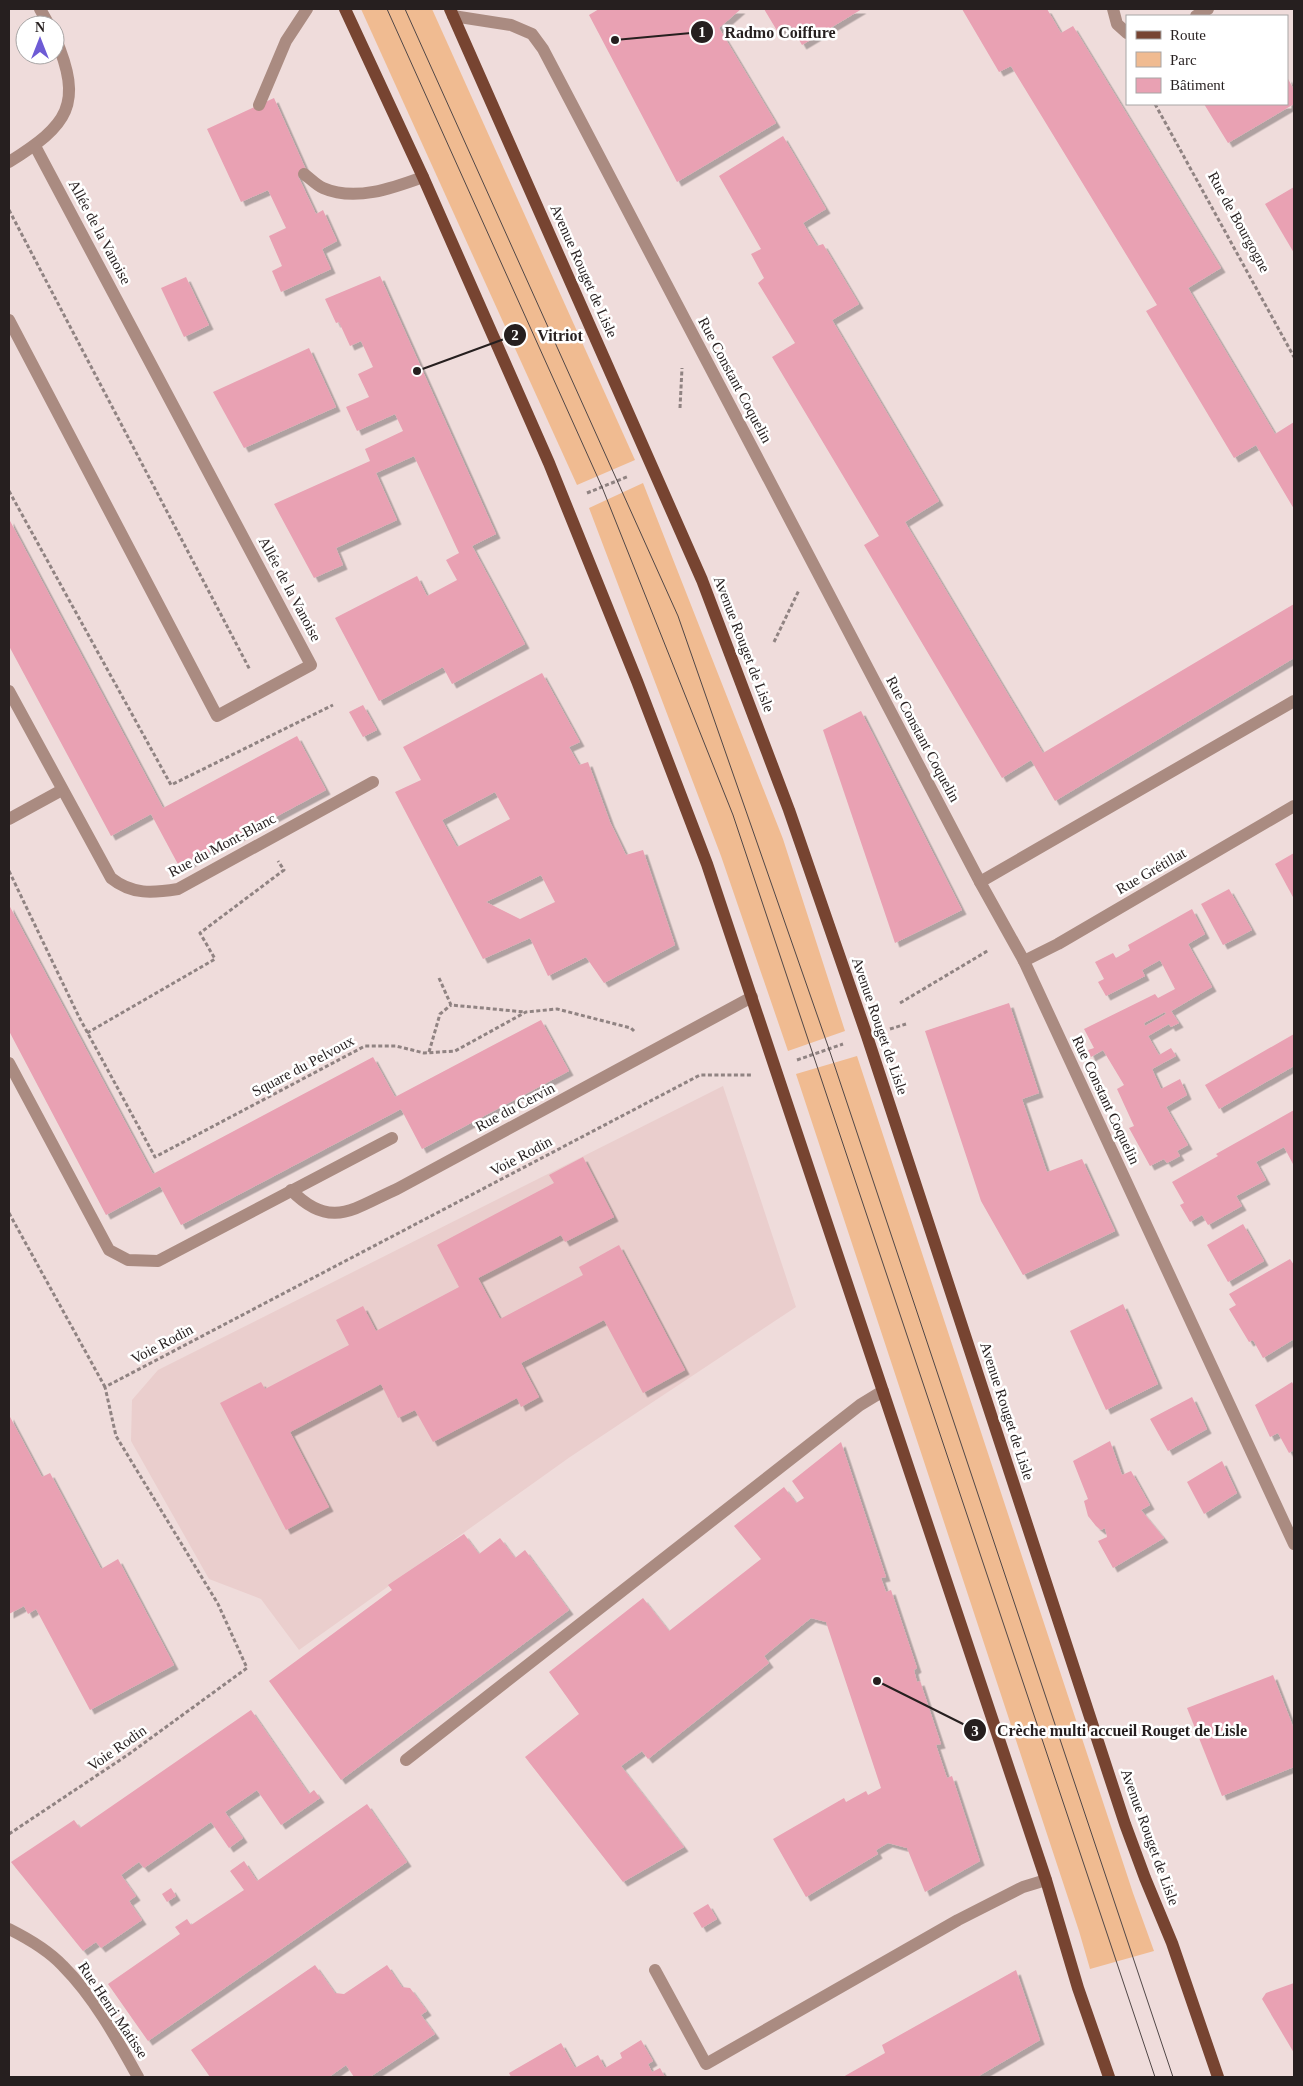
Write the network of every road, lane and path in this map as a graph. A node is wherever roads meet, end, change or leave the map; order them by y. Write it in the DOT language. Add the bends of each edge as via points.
graph roads {
  1 [pos="307,9"];
  2 [pos="345,9"];
  3 [pos="1113,9"];
  4 [pos="452,12"];
  5 [pos="1126,32"];
  6 [pos="65,60"];
  7 [pos="258,105"];
  8 [pos="1156,105"];
  9 [pos="36,146"];
  10 [pos="9,162"];
  11 [pos="304,174"];
  12 [pos="423,177"];
  13 [pos="9,210"];
  14 [pos="9,320"];
  15 [pos="1294,357"];
  16 [pos="652,467"];
  17 [pos="9,491"];
  18 [pos="565,502"];
  19 [pos="812,562"];
  20 [pos="774,642"];
  21 [pos="9,691"];
  22 [pos="262,692"];
  23 [pos="1294,701"];
  24 [pos="332,705"];
  25 [pos="373,782"];
  26 [pos="62,790"];
  27 [pos="1294,806"];
  28 [pos="9,819"];
  29 [pos="284,870"];
  30 [pos="9,871"];
  31 [pos="980,882"];
  32 [pos="1011,937"];
  33 [pos="1024,961"];
  34 [pos="439,978"];
  35 [pos="752,997"];
  36 [pos="900,1003"];
  37 [pos="451,1005"];
  38 [pos="526,1012"];
  39 [pos="906,1024"];
  40 [pos="88,1033"];
  41 [pos="866,1036"];
  42 [pos="655,1049"];
  43 [pos="429,1053"];
  44 [pos="9,1063"];
  45 [pos="775,1067"];
  46 [pos="392,1138"];
  47 [pos="291,1190"];
  48 [pos="9,1214"];
  49 [pos="105,1387"];
  50 [pos="883,1391"];
  51 [pos="1294,1544"];
  52 [pos="406,1760"];
  53 [pos="9,1834"];
  54 [pos="1046,1880"];
  55 [pos="9,1929"];
  56 [pos="655,1970"];
  57 [pos="138,2077"];
  58 [pos="1109,2077"];
  59 [pos="1218,2077"];
  1 -- 7 [label="street" via="286,41"];
  2 -- 12 [label="main road"];
  3 -- 5 [label="street" via="1117,24"];
  4 -- 16 [label="main road, Avenue Rouget de Lisle"];
  4 -- 19 [label="street, Rue Constant Coquelin" via="511,25 532,34 543,49"];
  6 -- 9 [label="street" via="70,82 68,101 62,118"];
  8 -- 15 [label="path, Rue de Bourgogne"];
  9 -- 10 [label="street"];
  9 -- 22 [label="street, Allée de la Vanoise" via="311,665"];
  11 -- 12 [label="street" via="322,188 366,193 388,190"];
  12 -- 18 [label="main road"];
  13 -- 22 [label="path"];
  14 -- 22 [label="street, Allée de la Vanoise" via="217,716"];
  16 -- 18 [label="path"];
  16 -- 41 [label="main road, Avenue Rouget de Lisle" via="702,580 789,810"];
  17 -- 24 [label="path" via="172,785"];
  18 -- 35 [label="main road" via="707,864"];
  19 -- 20 [label="path"];
  19 -- 31 [label="street, Rue Constant Coquelin"];
  21 -- 26 [label="street, Rue du Mont-Blanc"];
  23 -- 31 [label="street"];
  25 -- 26 [label="street, Rue du Mont-Blanc" via="178,890 144,894 121,886 111,878"];
  26 -- 28 [label="street"];
  27 -- 33 [label="street, Rue Grétillat"];
  29 -- 40 [label="path" via="200,933 215,959"];
  30 -- 40 [label="path, Square du Pelvoux"];
  31 -- 32 [label="street, Rue Constant Coquelin"];
  32 -- 33 [label="street, Rue Constant Coquelin"];
  32 -- 36 [label="path"];
  33 -- 51 [label="street, Rue Constant Coquelin"];
  34 -- 37 [label="path"];
  35 -- 42 [label="street, Rue du Cervin"];
  35 -- 45 [label="main road"];
  37 -- 38 [label="path"];
  37 -- 43 [label="path" via="440,1014"];
  38 -- 42 [label="path, Square du Pelvoux" via="557,1009 632,1028"];
  38 -- 43 [label="path, Square du Pelvoux" via="455,1051"];
  39 -- 41 [label="path, Voie Rodin"];
  40 -- 43 [label="path, Square du Pelvoux" via="154,1157 365,1046 396,1046"];
  41 -- 45 [label="path, Voie Rodin"];
  41 -- 59 [label="main road, Avenue Rouget de Lisle" via="1125,1824 1172,1943"];
  42 -- 47 [label="street, Rue du Cervin" via="343,1214 306,1206"];
  44 -- 47 [label="street" via="109,1250 128,1260 158,1261"];
  45 -- 49 [label="path, Voie Rodin" via="748,1076 700,1075"];
  45 -- 50 [label="main road"];
  46 -- 47 [label="street"];
  48 -- 49 [label="path"];
  49 -- 53 [label="path, Voie Rodin" via="116,1436 218,1604 247,1668 129,1754"];
  50 -- 52 [label="street" via="860,1405"];
  50 -- 54 [label="main road"];
  54 -- 56 [label="street" via="1023,1887 958,1920 706,2064"];
  54 -- 58 [label="main road"];
  55 -- 57 [label="street, Rue Henri Matisse" via="62,1965 87,1996"];
}
